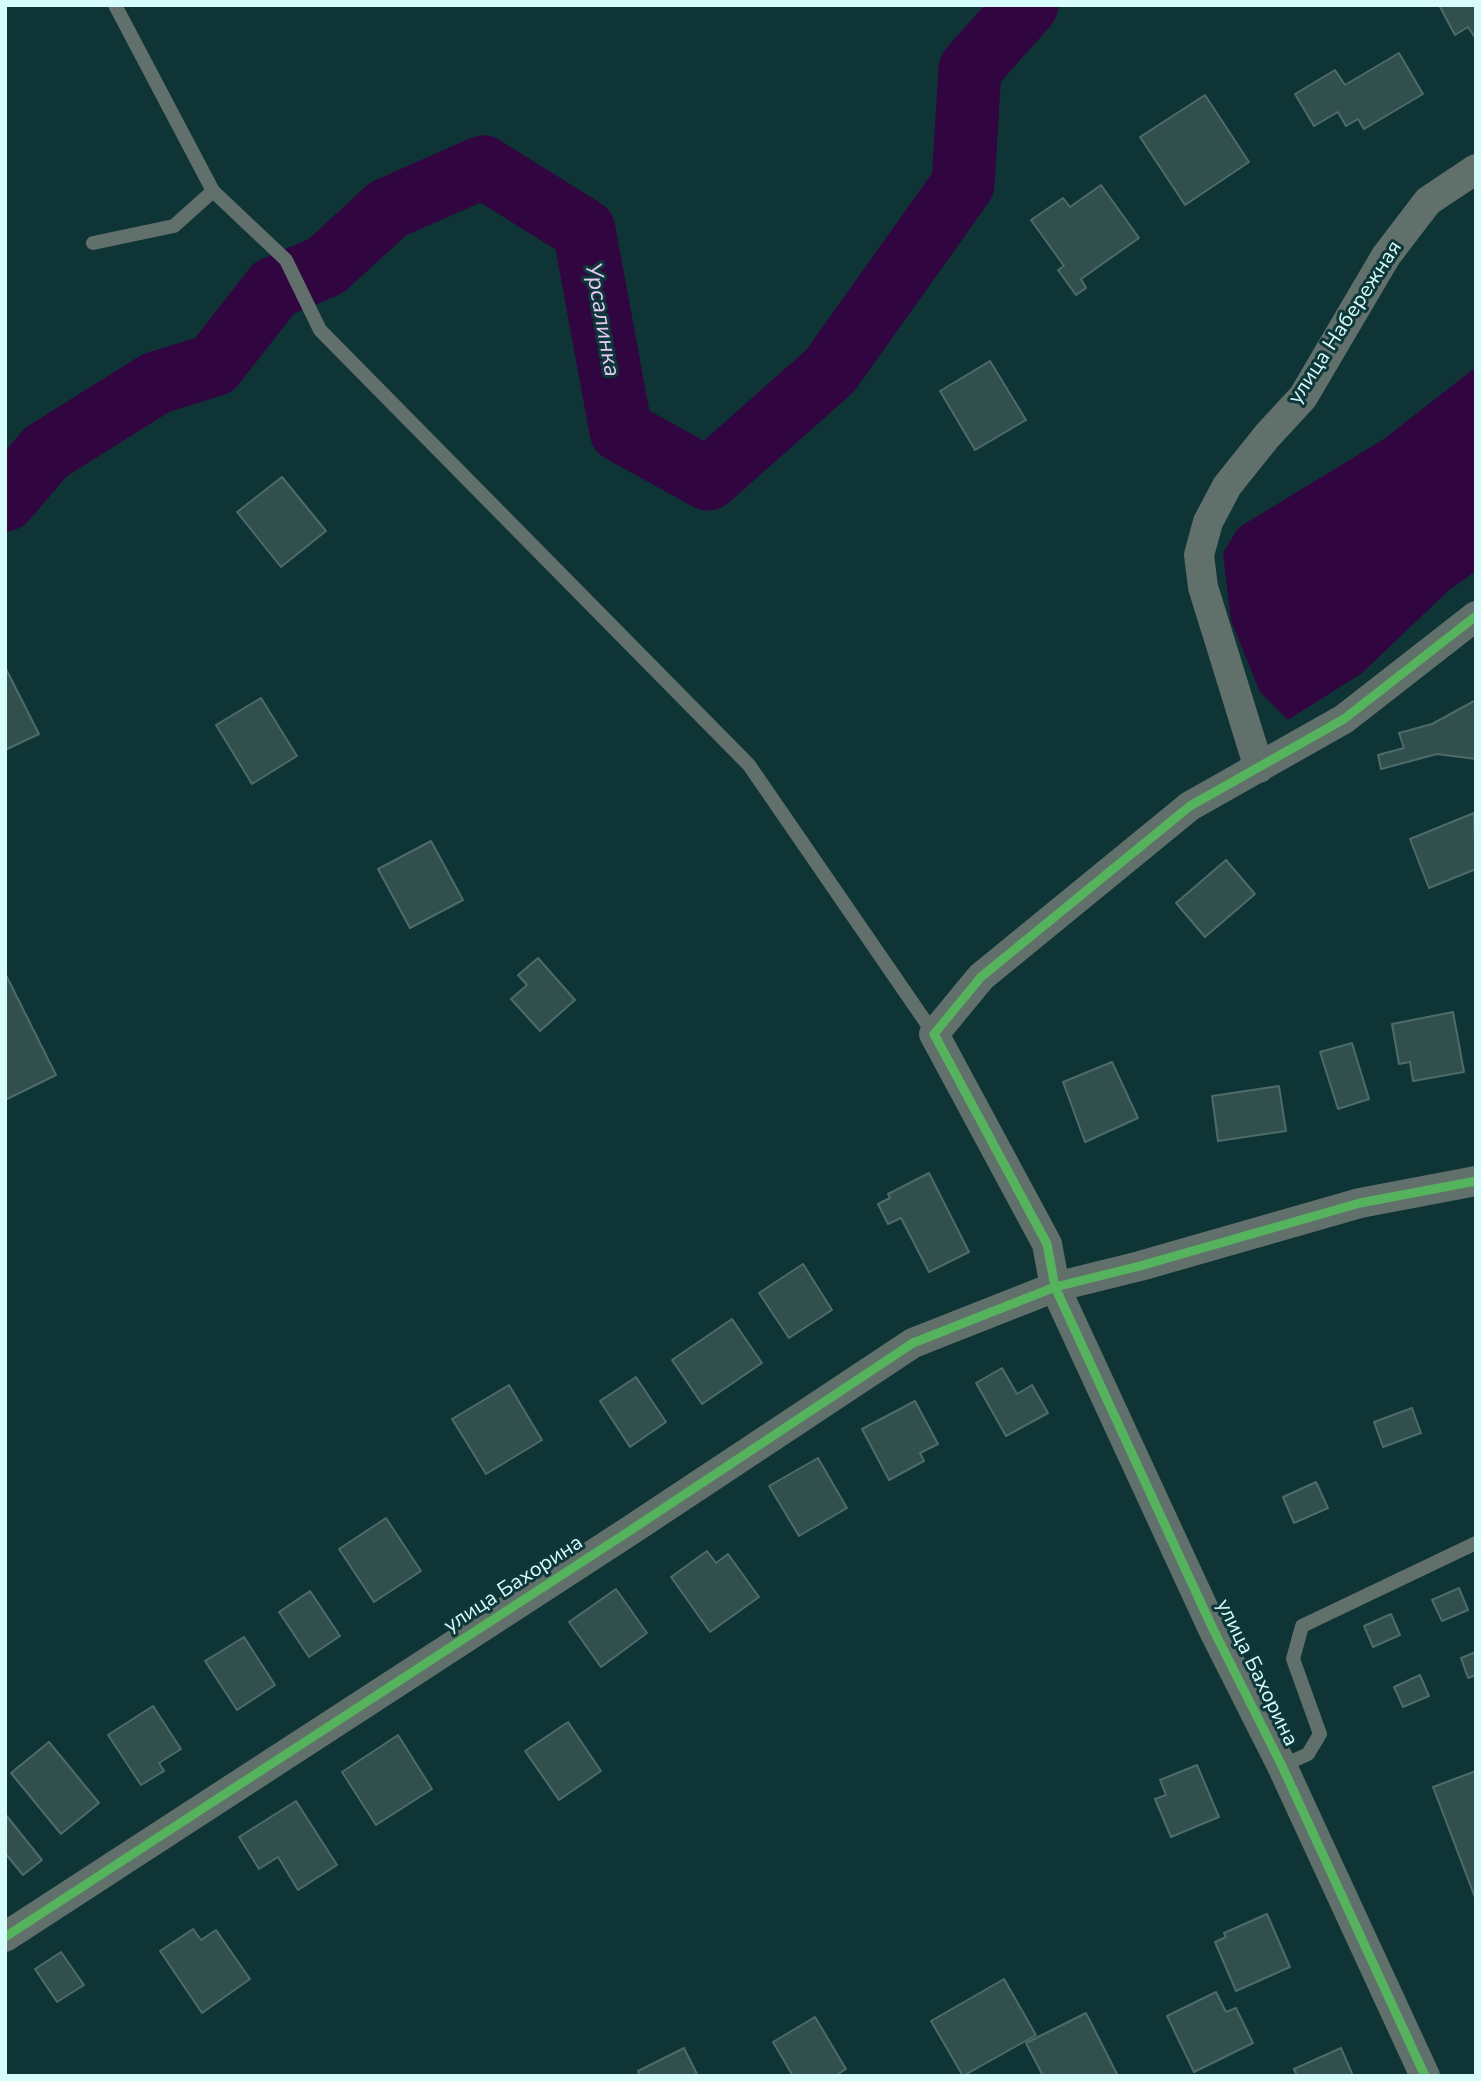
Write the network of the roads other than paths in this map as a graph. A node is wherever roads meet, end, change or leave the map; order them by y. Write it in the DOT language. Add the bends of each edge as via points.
graph roads {
  1 [pos="114,5"];
  2 [pos="1476,169"];
  3 [pos="213,191"];
  4 [pos="93,243"];
  5 [pos="1476,616"];
  6 [pos="1259,768"];
  7 [pos="934,1034"];
  8 [pos="1476,1181"];
  9 [pos="1055,1287"];
  10 [pos="1476,1543"];
  11 [pos="1282,1766"];
  12 [pos="5,1937"];
  13 [pos="1425,2076"];
  1 -- 3 [label="lane"];
  2 -- 6 [label="street, улица Набережная" via="1428,201 1386,256 1303,397 1227,486 1208,522 1199,555 1203,587"];
  3 -- 4 [label="lane" via="174,226"];
  3 -- 7 [label="lane" via="286,260 320,330 749,765"];
  5 -- 6 [label="street" via="1344,719"];
  6 -- 7 [label="street" via="1190,806 981,977"];
  7 -- 9 [label="street" via="1047,1244"];
  8 -- 9 [label="street, улица Бахорина" via="1360,1203"];
  9 -- 11 [label="street, улица Бахорина" via="1213,1629"];
  9 -- 12 [label="street, улица Бахорина" via="913,1343"];
  10 -- 11 [label="lane" via="1302,1626 1293,1659 1321,1734 1307,1754"];
  11 -- 13 [label="street, улица Бахорина"];
}
